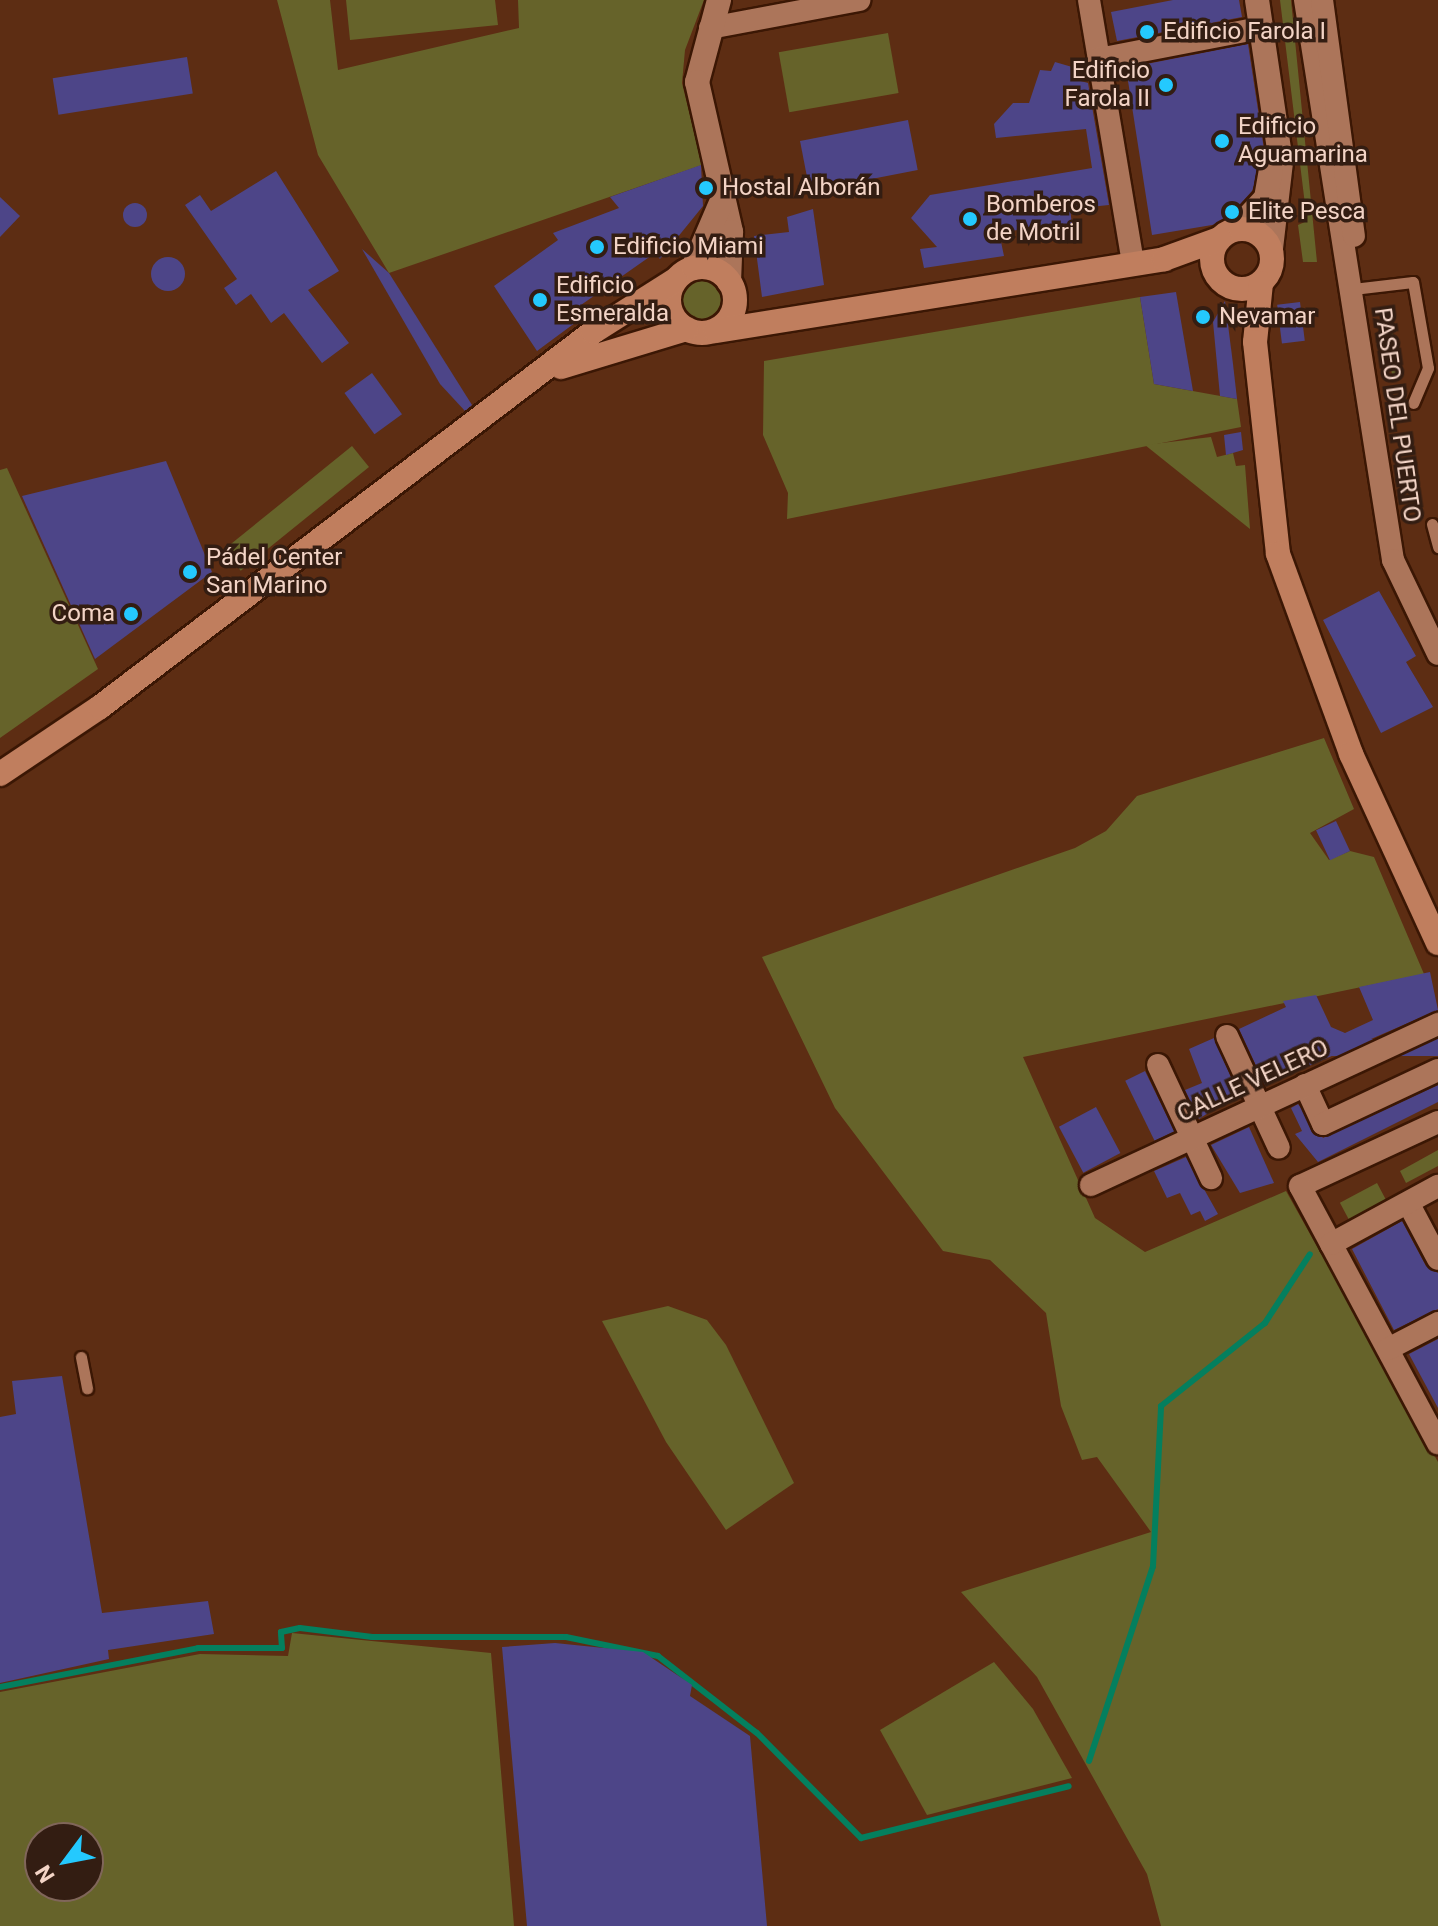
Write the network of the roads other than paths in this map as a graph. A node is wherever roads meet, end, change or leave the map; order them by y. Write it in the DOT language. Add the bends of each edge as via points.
graph roads {
  1 [pos="719,0"];
  2 [pos="859,0"];
  3 [pos="1089,0"];
  4 [pos="1257,0"];
  5 [pos="1305,0"];
  6 [pos="1322,0"];
  7 [pos="809,4"];
  8 [pos="710,28"];
  9 [pos="1260,28"];
  10 [pos="1099,59"];
  11 [pos="1274,136"];
  12 [pos="1326,155"];
  13 [pos="723,198"];
  14 [pos="1228,234"];
  15 [pos="1271,248"];
  16 [pos="1164,259"];
  17 [pos="1133,263"];
  18 [pos="684,274"];
  19 [pos="1351,279"];
  20 [pos="1224,281"];
  21 [pos="1261,283"];
  22 [pos="732,290"];
  23 [pos="784,319"];
  24 [pos="686,329"];
  25 [pos="716,331"];
  26 [pos="1255,342"];
  27 [pos="551,370"];
  28 [pos="1433,370"];
  29 [pos="1413,403"];
  30 [pos="1432,524"];
  31 [pos="1438,547"];
  32 [pos="1438,654"];
  33 [pos="0,774"];
  34 [pos="1438,943"];
  35 [pos="1438,1024"];
  36 [pos="1227,1036"];
  37 [pos="1158,1065"];
  38 [pos="1438,1070"];
  39 [pos="1305,1085"];
  40 [pos="1260,1107"];
  41 [pos="1438,1122"];
  42 [pos="1192,1138"];
  43 [pos="1279,1148"];
  44 [pos="1211,1178"];
  45 [pos="1091,1185"];
  46 [pos="1438,1186"];
  47 [pos="1413,1212"];
  48 [pos="1331,1244"];
  49 [pos="1438,1259"];
  50 [pos="1438,1323"];
  51 [pos="1388,1349"];
  52 [pos="81,1357"];
  53 [pos="87,1388"];
  54 [pos="1438,1443"];
  1 -- 8 [label="street"];
  2 -- 7 [label="street"];
  3 -- 10 [label="street"];
  4 -- 9 [label="street"];
  5 -- 12 [label="street, PASEO DEL PUERTO"];
  6 -- 12 [label="lane" via="1315,10 1330,137"];
  6 -- 19 [label="street, PASEO DEL PUERTO" via="1354,239"];
  7 -- 8 [label="street"];
  8 -- 13 [label="street" via="697,82"];
  9 -- 10 [label="street"];
  9 -- 11 [label="street"];
  10 -- 17 [label="street"];
  11 -- 14 [label="street" via="1266,198"];
  11 -- 15 [label="street" via="1280,191"];
  12 -- 19 [label="street, PASEO DEL PUERTO"];
  13 -- 18 [label="street"];
  13 -- 22 [label="street" via="731,232"];
  14 -- 15 [label="highway" via="1257,232"];
  14 -- 16 [label="highway"];
  14 -- 20 [label="highway" via="1212,258"];
  15 -- 21 [label="highway" via="1272,268"];
  16 -- 17 [label="highway"];
  16 -- 20 [label="highway"];
  17 -- 23 [label="highway"];
  18 -- 22 [label="highway" via="713,269"];
  18 -- 24 [label="highway" via="669,307"];
  18 -- 27 [label="highway" via="604,324"];
  19 -- 28 [label="lane" via="1413,282"];
  19 -- 32 [label="street, PASEO DEL PUERTO" via="1393,560"];
  20 -- 21 [label="highway"];
  20 -- 26 [label="highway"];
  21 -- 26 [label="highway"];
  22 -- 23 [label="highway"];
  22 -- 25 [label="highway" via="731,317"];
  23 -- 25 [label="highway"];
  24 -- 25 [label="highway"];
  24 -- 27 [label="highway"];
  26 -- 34 [label="highway" via="1278,554 1295,611"];
  27 -- 33 [label="highway"];
  28 -- 29 [label="lane"];
  30 -- 31 [label="lane"];
  35 -- 39 [label="street, CALLE VELERO"];
  36 -- 40 [label="street"];
  37 -- 42 [label="street"];
  38 -- 39 [label="street" via="1323,1124"];
  39 -- 40 [label="street, CALLE VELERO"];
  40 -- 42 [label="street, CALLE VELERO"];
  40 -- 43 [label="street"];
  41 -- 48 [label="street" via="1300,1186"];
  42 -- 44 [label="street"];
  42 -- 45 [label="street, CALLE VELERO"];
  46 -- 48 [label="street"];
  47 -- 49 [label="street"];
  48 -- 51 [label="street"];
  50 -- 51 [label="street"];
  51 -- 54 [label="street"];
  52 -- 53 [label="lane"];
}
